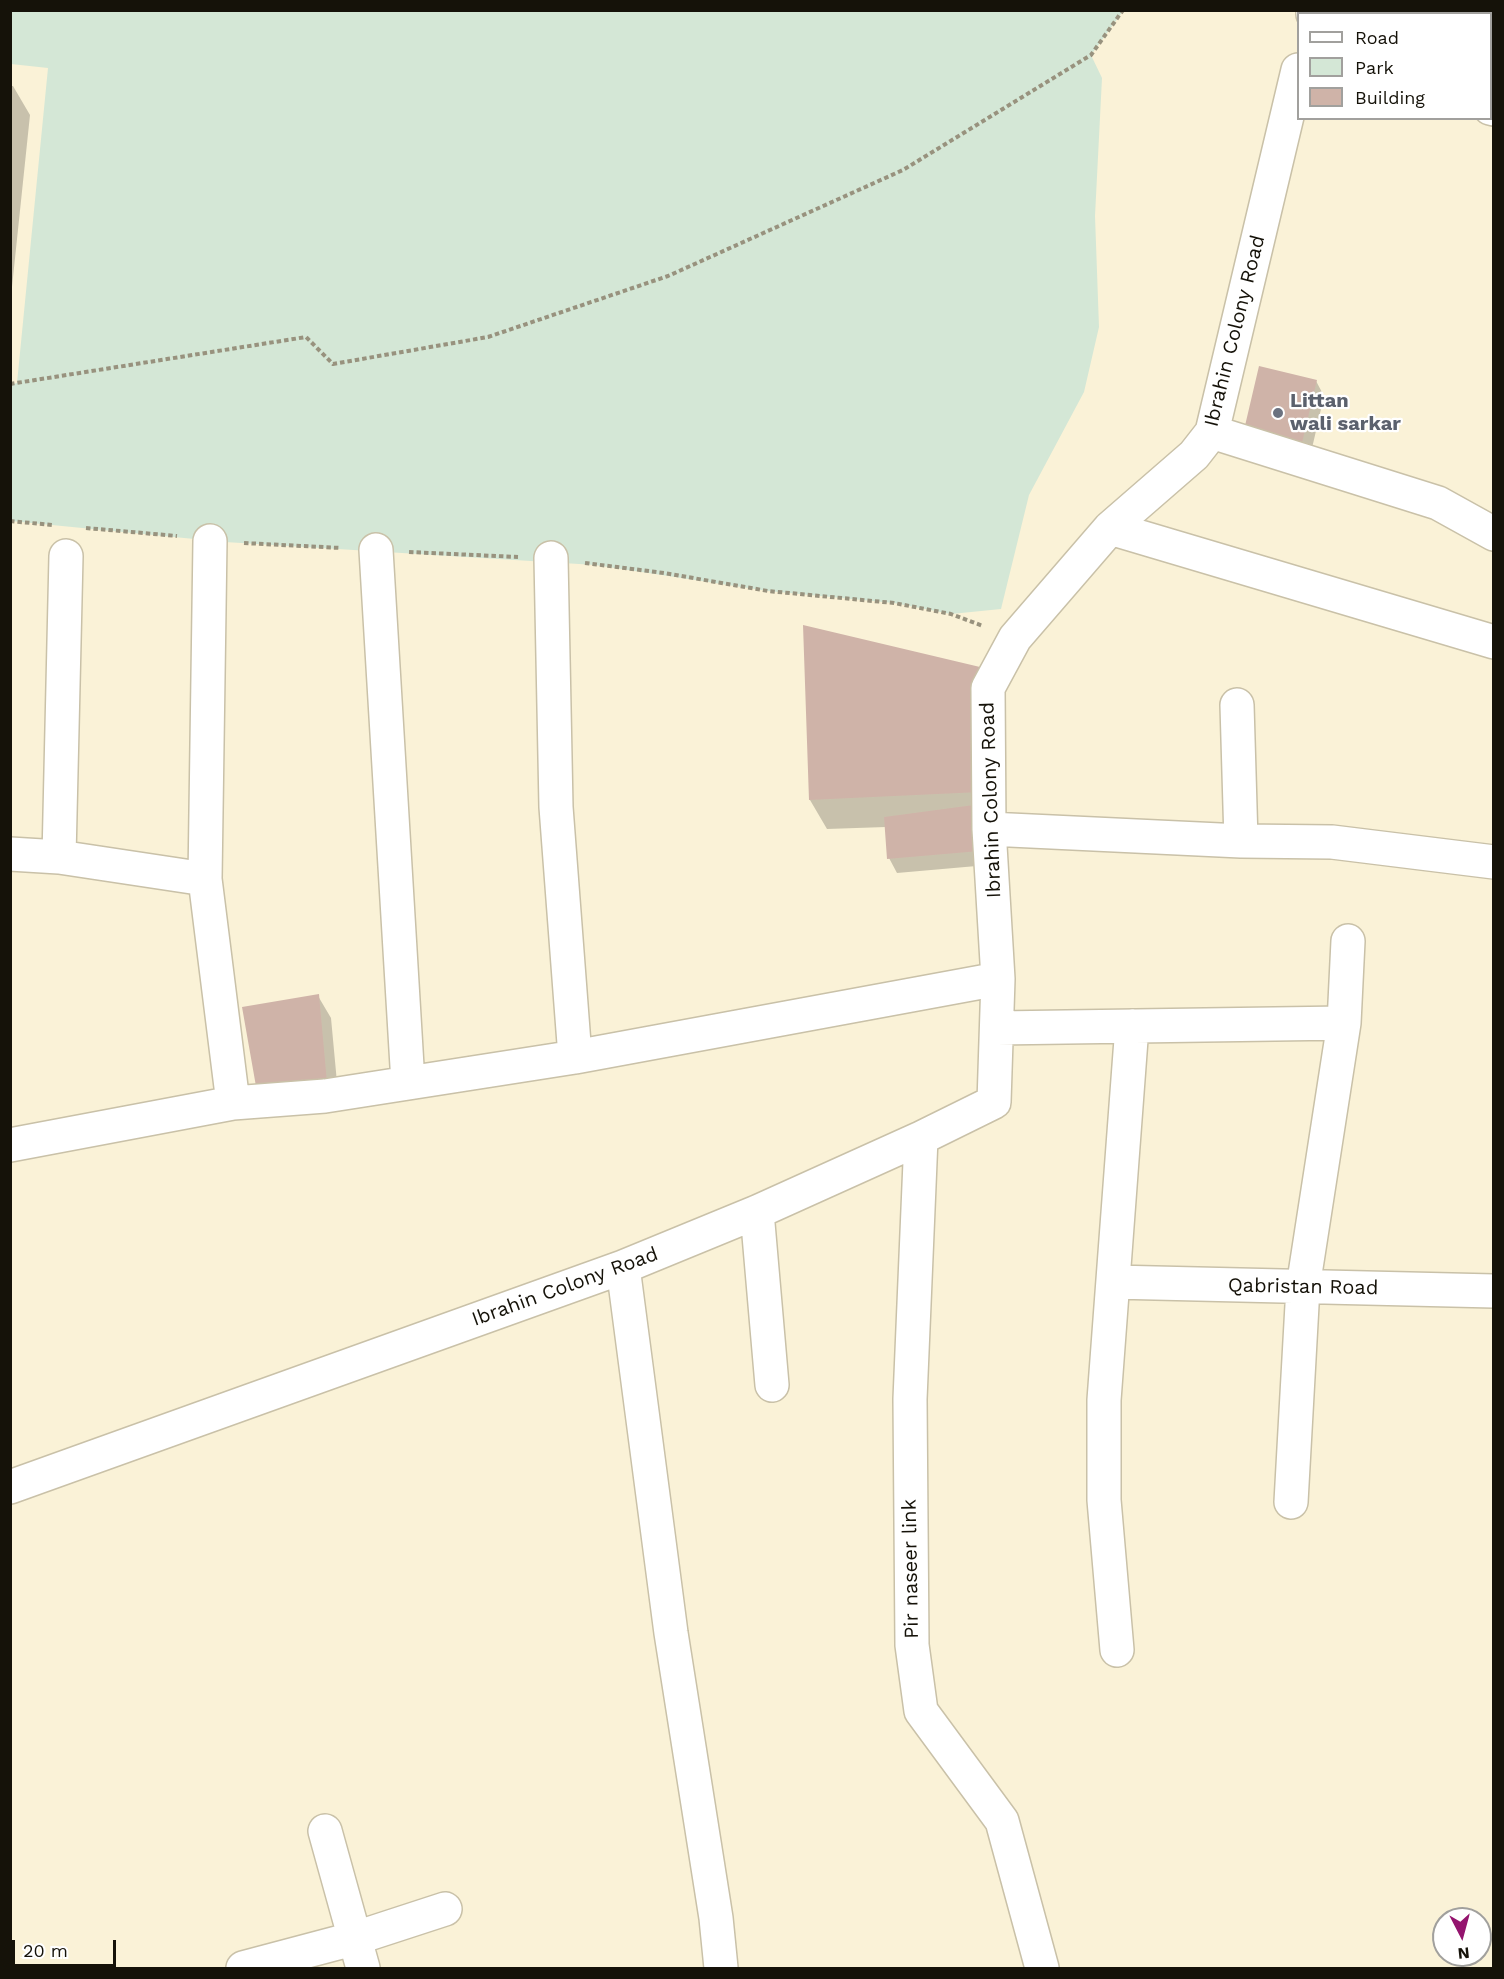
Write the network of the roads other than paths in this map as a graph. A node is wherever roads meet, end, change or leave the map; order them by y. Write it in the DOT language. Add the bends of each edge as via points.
graph roads {
  1 [pos="1297,78"];
  2 [pos="1212,432"];
  3 [pos="1110,528"];
  4 [pos="1494,534"];
  5 [pos="210,541"];
  6 [pos="376,550"];
  7 [pos="66,556"];
  8 [pos="551,558"];
  9 [pos="1494,642"];
  10 [pos="1237,705"];
  11 [pos="989,829"];
  12 [pos="1241,841"];
  13 [pos="10,854"];
  14 [pos="59,857"];
  15 [pos="1494,862"];
  16 [pos="205,879"];
  17 [pos="1348,940"];
  18 [pos="998,979"];
  19 [pos="1344,1023"];
  20 [pos="1132,1026"];
  21 [pos="997,1028"];
  22 [pos="575,1057"];
  23 [pos="408,1083"];
  24 [pos="233,1103"];
  25 [pos="921,1138"];
  26 [pos="10,1145"];
  27 [pos="757,1212"];
  28 [pos="623,1267"];
  29 [pos="1113,1282"];
  30 [pos="1303,1287"];
  31 [pos="1494,1291"];
  32 [pos="772,1385"];
  33 [pos="10,1487"];
  34 [pos="1291,1502"];
  35 [pos="1117,1650"];
  36 [pos="325,1831"];
  37 [pos="446,1910"];
  38 [pos="360,1953"];
  39 [pos="243,1968"];
  40 [pos="721,1968"];
  41 [pos="1042,1968"];
  1 -- 2 [label="street, Ibrahin Colony Road"];
  2 -- 3 [label="street, Ibrahin Colony Road" via="1194,455"];
  2 -- 4 [label="street" via="1438,503"];
  3 -- 9 [label="street"];
  3 -- 11 [label="street, Ibrahin Colony Road" via="1015,638 988,688"];
  5 -- 16 [label="street"];
  6 -- 23 [label="street"];
  7 -- 14 [label="street"];
  8 -- 22 [label="street" via="556,807"];
  10 -- 12 [label="street"];
  11 -- 12 [label="street"];
  11 -- 18 [label="street, Ibrahin Colony Road"];
  12 -- 15 [label="street" via="1332,842"];
  13 -- 14 [label="street"];
  14 -- 16 [label="street"];
  16 -- 24 [label="street"];
  17 -- 19 [label="street"];
  18 -- 21 [label="street, Ibrahin Colony Road"];
  18 -- 22 [label="street"];
  19 -- 20 [label="street"];
  19 -- 30 [label="street"];
  20 -- 21 [label="street"];
  20 -- 29 [label="street"];
  21 -- 25 [label="street, Ibrahin Colony Road" via="994,1102"];
  22 -- 23 [label="street"];
  23 -- 24 [label="street" via="325,1096"];
  24 -- 26 [label="street"];
  25 -- 27 [label="street, Ibrahin Colony Road"];
  25 -- 41 [label="street, Pir naseer link" via="910,1399 912,1645 921,1711 1002,1821"];
  27 -- 28 [label="street, Ibrahin Colony Road"];
  27 -- 32 [label="street"];
  28 -- 33 [label="street, Ibrahin Colony Road"];
  28 -- 40 [label="street" via="671,1633"];
  29 -- 30 [label="street, Qabristan Road"];
  29 -- 35 [label="street" via="1104,1400 1104,1500"];
  30 -- 31 [label="street, Qabristan Road"];
  30 -- 34 [label="street"];
  36 -- 38 [label="street"];
  37 -- 38 [label="street"];
  38 -- 39 [label="street"];
}
